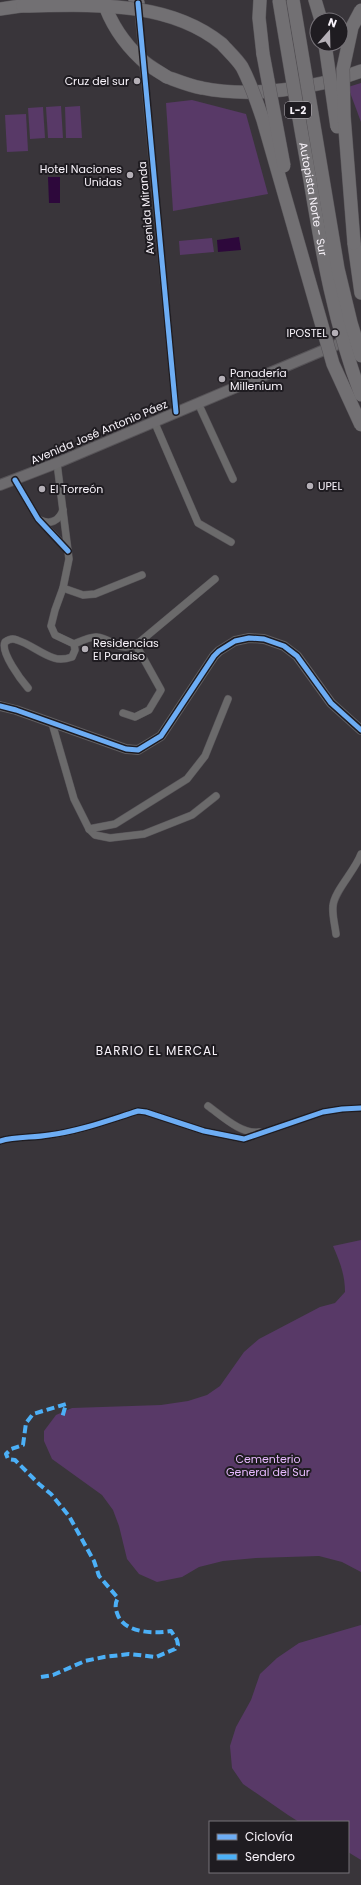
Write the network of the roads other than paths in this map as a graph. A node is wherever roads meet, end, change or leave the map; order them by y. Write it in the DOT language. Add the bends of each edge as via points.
graph roads {
  1 [pos="60,0"];
  2 [pos="103,0"];
  3 [pos="260,0"];
  4 [pos="279,0"];
  5 [pos="293,0"];
  6 [pos="315,0"];
  7 [pos="137,1"];
  8 [pos="23,6"];
  9 [pos="0,9"];
  10 [pos="361,10"];
  11 [pos="319,12"];
  12 [pos="326,52"];
  13 [pos="361,71"];
  14 [pos="354,243"];
  15 [pos="302,253"];
  16 [pos="361,293"];
  17 [pos="361,334"];
  18 [pos="361,356"];
  19 [pos="361,395"];
  20 [pos="198,403"];
  21 [pos="176,412"];
  22 [pos="154,421"];
  23 [pos="361,425"];
  24 [pos="57,463"];
  25 [pos="233,478"];
  26 [pos="15,480"];
  27 [pos="0,485"];
  28 [pos="63,510"];
  29 [pos="38,519"];
  30 [pos="231,542"];
  31 [pos="68,551"];
  32 [pos="142,575"];
  33 [pos="214,579"];
  34 [pos="63,588"];
  35 [pos="74,644"];
  36 [pos="136,645"];
  37 [pos="28,688"];
  38 [pos="228,700"];
  39 [pos="0,706"];
  40 [pos="123,713"];
  41 [pos="52,723"];
  42 [pos="361,730"];
  43 [pos="216,796"];
  44 [pos="90,829"];
  45 [pos="361,854"];
  46 [pos="336,934"];
  47 [pos="208,1106"];
  48 [pos="361,1108"];
  49 [pos="281,1128"];
  50 [pos="0,1141"];
  1 -- 8 [label="highway, bridge"];
  2 -- 13 [label="highway, bridge" via="124,39 142,60 167,77 201,88 245,92 283,90 343,78"];
  3 -- 15 [label="highway, bridge" via="263,54"];
  4 -- 19 [label="highway, Autopista Norte - Sur / L-2, bridge" via="316,220 332,298 348,362"];
  5 -- 18 [label="highway, Autopista Norte - Sur / L-2, bridge" via="337,262"];
  6 -- 11 [label="highway"];
  7 -- 21 [label="street, Avenida Miranda"];
  8 -- 9 [label="highway"];
  8 -- 15 [label="highway, bridge" via="144,6 166,10 208,30 241,65 251,86"];
  10 -- 14 [label="highway, bridge" via="352,27 343,69"];
  12 -- 14 [label="highway, bridge"];
  14 -- 16 [label="highway"];
  15 -- 23 [label="highway, bridge" via="333,364"];
  17 -- 20 [label="main road, Avenida José Antonio Páez"];
  20 -- 21 [label="main road, Avenida José Antonio Páez"];
  20 -- 25 [label="street"];
  21 -- 22 [label="main road, Avenida José Antonio Páez"];
  22 -- 24 [label="main road, Avenida José Antonio Páez"];
  22 -- 30 [label="street" via="198,523"];
  24 -- 26 [label="main road, Avenida José Antonio Páez"];
  24 -- 28 [label="street"];
  26 -- 27 [label="main road, Avenida José Antonio Páez"];
  26 -- 29 [label="street"];
  28 -- 29 [label="street" via="53,522"];
  28 -- 31 [label="street"];
  29 -- 31 [label="street"];
  31 -- 34 [label="street" via="69,567"];
  32 -- 34 [label="street" via="94,594 83,595"];
  33 -- 36 [label="street"];
  34 -- 35 [label="street" via="51,626 55,635"];
  35 -- 36 [label="street" via="98,637 123,648"];
  35 -- 37 [label="street" via="73,656 62,660 17,640 13,639 3,644 1,650 6,663"];
  36 -- 40 [label="street" via="161,690 149,710 135,717"];
  38 -- 44 [label="street" via="205,756 187,779 116,824"];
  39 -- 41 [label="street"];
  41 -- 42 [label="street" via="126,749 138,750 161,736 219,651 235,641 249,638 264,639 284,646 297,656 331,703"];
  41 -- 44 [label="street" via="74,800"];
  43 -- 44 [label="street" via="192,814 144,834 110,838 95,835"];
  45 -- 46 [label="street" via="355,868 335,897 333,907"];
  47 -- 49 [label="street" via="250,1133"];
  48 -- 49 [label="street" via="323,1112"];
  49 -- 50 [label="street" via="240,1139 138,1111 82,1129"];
}
